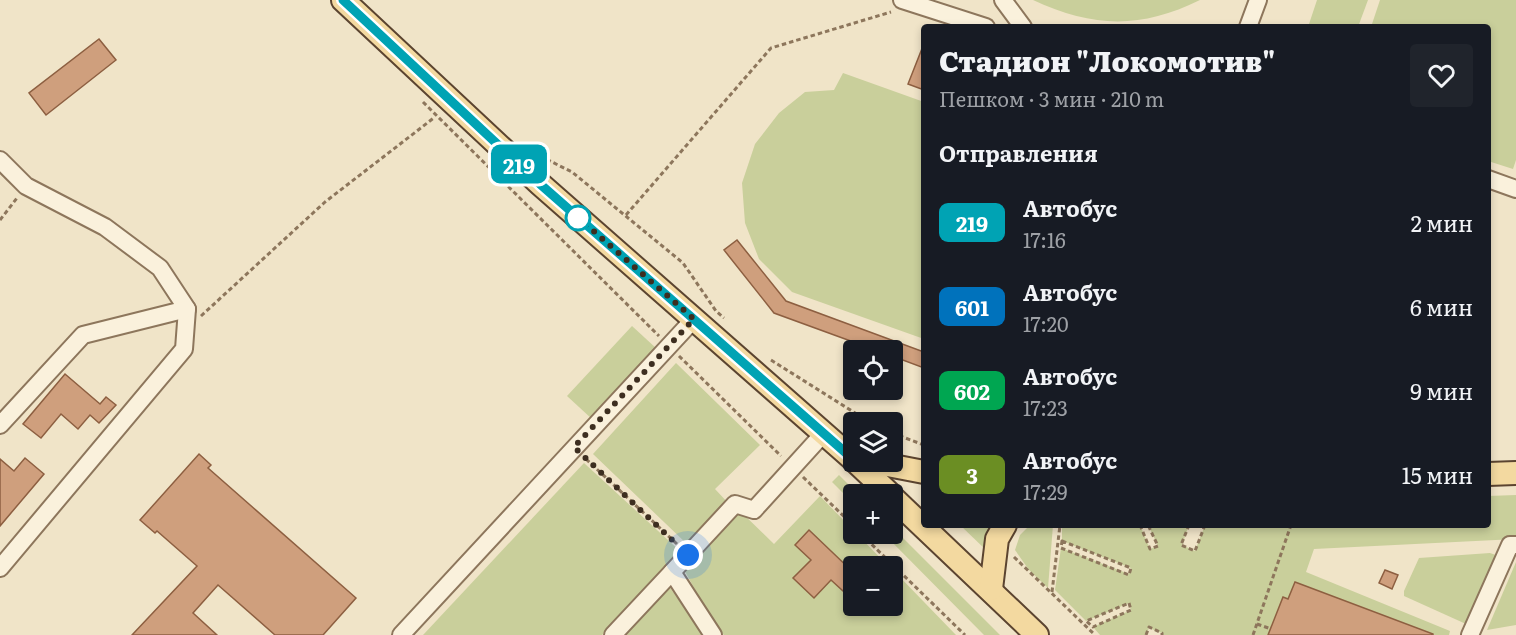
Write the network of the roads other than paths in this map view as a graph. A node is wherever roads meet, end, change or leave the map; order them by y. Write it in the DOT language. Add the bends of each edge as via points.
graph roads {
  1 [pos="343,0"];
  2 [pos="1003,0"];
  3 [pos="1258,0"];
  4 [pos="909,2"];
  5 [pos="977,24"];
  6 [pos="1021,24"];
  7 [pos="1249,24"];
  8 [pos="0,160"];
  9 [pos="1491,180"];
  10 [pos="1516,189"];
  11 [pos="187,309"];
  12 [pos="694,319"];
  13 [pos="0,425"];
  14 [pos="823,434"];
  15 [pos="843,449"];
  16 [pos="903,468"];
  17 [pos="921,471"];
  18 [pos="869,472"];
  19 [pos="1516,473"];
  20 [pos="1491,474"];
  21 [pos="880,484"];
  22 [pos="903,506"];
  23 [pos="921,523"];
  24 [pos="926,528"];
  25 [pos="1003,528"];
  26 [pos="1516,545"];
  27 [pos="0,568"];
  28 [pos="672,572"];
  29 [pos="991,589"];
  30 [pos="401,635"];
  31 [pos="613,635"];
  32 [pos="713,635"];
  33 [pos="1037,635"];
  34 [pos="1470,635"];
  1 -- 12 [label="main road" via="540,184"];
  2 -- 6 [label="street"];
  3 -- 7 [label="street"];
  4 -- 5 [label="street"];
  8 -- 11 [label="street" via="26,186 105,227 160,268"];
  9 -- 10 [label="street"];
  11 -- 13 [label="street" via="83,335"];
  11 -- 27 [label="street" via="184,349"];
  12 -- 14 [label="main road"];
  12 -- 30 [label="street"];
  14 -- 15 [label="main road"];
  14 -- 28 [label="street" via="754,510 735,504"];
  16 -- 17 [label="main road"];
  18 -- 21 [label="main road"];
  19 -- 20 [label="main road"];
  22 -- 23 [label="main road"];
  24 -- 29 [label="main road"];
  25 -- 29 [label="main road" via="997,539"];
  26 -- 34 [label="street" via="1510,545"];
  28 -- 31 [label="street"];
  28 -- 32 [label="street"];
  29 -- 33 [label="main road"];
}
